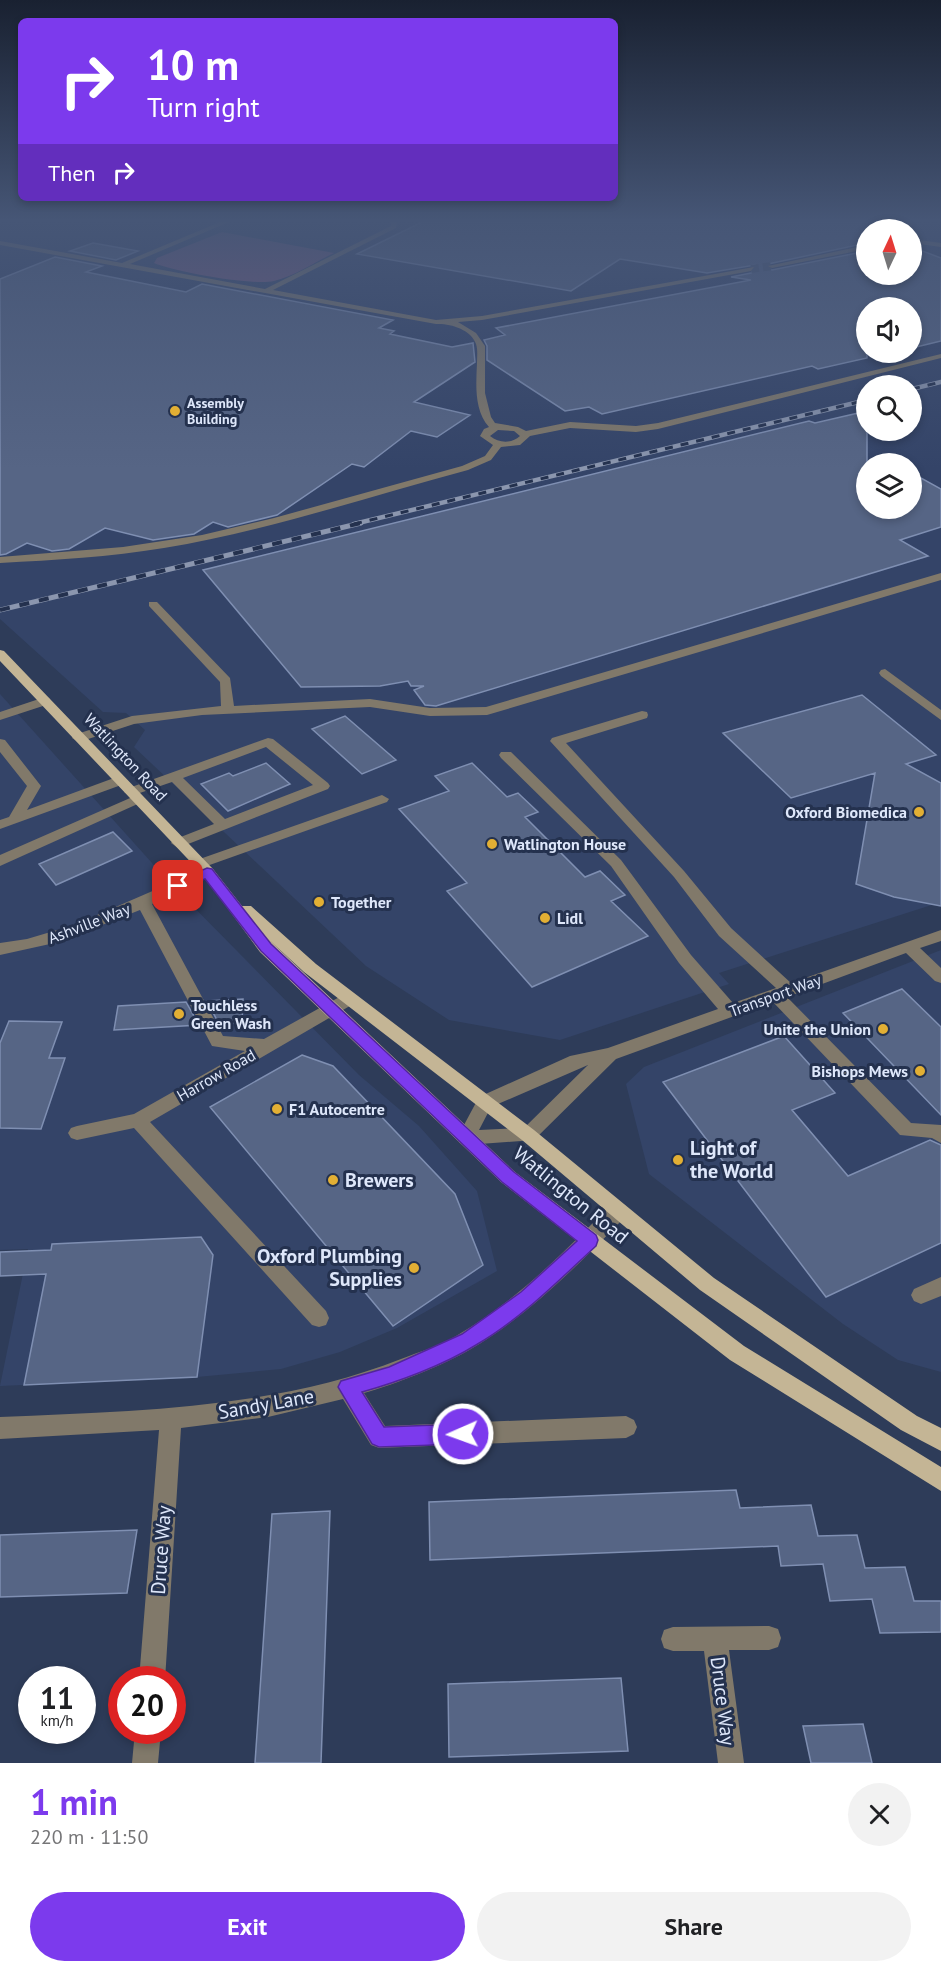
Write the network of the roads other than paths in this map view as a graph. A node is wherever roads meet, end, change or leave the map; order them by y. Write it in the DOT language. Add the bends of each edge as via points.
graph roads {
  1 [pos="331,304"];
  2 [pos="553,304"];
  3 [pos="453,322"];
  4 [pos="941,358"];
  5 [pos="496,428"];
  6 [pos="525,434"];
  7 [pos="499,444"];
  8 [pos="0,560"];
  9 [pos="941,576"];
  10 [pos="153,604"];
  11 [pos="0,654"];
  12 [pos="885,673"];
  13 [pos="45,701"];
  14 [pos="228,710"];
  15 [pos="642,715"];
  16 [pos="0,716"];
  17 [pos="941,716"];
  18 [pos="79,738"];
  19 [pos="0,743"];
  20 [pos="506,755"];
  21 [pos="174,776"];
  22 [pos="119,781"];
  23 [pos="134,795"];
  24 [pos="382,798"];
  25 [pos="15,819"];
  26 [pos="0,825"];
  27 [pos="224,826"];
  28 [pos="178,843"];
  29 [pos="0,861"];
  30 [pos="203,868"];
  31 [pos="221,889"];
  32 [pos="143,902"];
  33 [pos="941,935"];
  34 [pos="909,947"];
  35 [pos="0,949"];
  36 [pos="941,977"];
  37 [pos="783,993"];
  38 [pos="349,999"];
  39 [pos="331,1009"];
  40 [pos="730,1011"];
  41 [pos="266,1046"];
  42 [pos="610,1054"];
  43 [pos="485,1102"];
  44 [pos="138,1120"];
  45 [pos="77,1133"];
  46 [pos="528,1135"];
  47 [pos="941,1136"];
  48 [pos="466,1138"];
  49 [pos="618,1211"];
  50 [pos="589,1240"];
  51 [pos="941,1286"];
  52 [pos="921,1295"];
  53 [pos="319,1318"];
  54 [pos="348,1387"];
  55 [pos="171,1420"];
  56 [pos="626,1427"];
  57 [pos="0,1428"];
  58 [pos="941,1440"];
  59 [pos="941,1480"];
  60 [pos="673,1638"];
  61 [pos="715,1638"];
  62 [pos="769,1638"];
  63 [pos="153,1666"];
  64 [pos="147,1744"];
  65 [pos="146,1763"];
  66 [pos="731,1763"];
  1 -- 3 [label="street" via="423,321"];
  2 -- 3 [label="street"];
  3 -- 5 [label="street" via="473,333 482,346 481,403"];
  4 -- 6 [label="street" via="658,426 636,429 577,425"];
  5 -- 6 [label="street" via="514,428"];
  5 -- 7 [label="street" via="484,436"];
  6 -- 7 [label="street" via="519,442"];
  7 -- 8 [label="street" via="488,458 465,468 296,516 163,546"];
  9 -- 14 [label="street" via="487,711 430,712 370,704"];
  10 -- 14 [label="street" via="226,681"];
  11 -- 13 [label="main road, Watlington Road"];
  12 -- 17 [label="street"];
  13 -- 16 [label="street"];
  13 -- 18 [label="main road, Watlington Road"];
  14 -- 18 [label="street" via="132,720"];
  15 -- 37 [label="street" via="557,741"];
  18 -- 22 [label="main road, Watlington Road"];
  19 -- 25 [label="street" via="34,786"];
  20 -- 40 [label="street" via="616,863 685,959"];
  21 -- 23 [label="street"];
  21 -- 27 [label="street"];
  21 -- 27 [label="street" via="268,742 323,786"];
  22 -- 23 [label="main road, Watlington Road"];
  22 -- 25 [label="street"];
  23 -- 28 [label="main road, Watlington Road"];
  23 -- 29 [label="street"];
  24 -- 30 [label="street, Ashville Way"];
  25 -- 26 [label="street"];
  27 -- 28 [label="street"];
  28 -- 30 [label="main road, Watlington Road"];
  30 -- 31 [label="main road, Watlington Road"];
  30 -- 32 [label="street, Ashville Way"];
  31 -- 38 [label="main road, Watlington Road"];
  31 -- 39 [label="main road, Watlington Road" via="266,948"];
  32 -- 35 [label="street, Ashville Way" via="31,946"];
  32 -- 41 [label="street" via="218,1042"];
  33 -- 34 [label="street, Transport Way"];
  34 -- 36 [label="street"];
  34 -- 37 [label="street, Transport Way"];
  37 -- 40 [label="street, Transport Way"];
  37 -- 47 [label="street" via="906,1130 936,1131"];
  38 -- 39 [label="street, Harrow Road"];
  38 -- 43 [label="main road, Watlington Road"];
  39 -- 41 [label="street, Harrow Road"];
  39 -- 48 [label="main road, Watlington Road"];
  40 -- 42 [label="street, Transport Way"];
  41 -- 44 [label="street, Harrow Road"];
  42 -- 43 [label="street, Transport Way" via="576,1061"];
  42 -- 46 [label="street, Transport Way"];
  43 -- 46 [label="main road, Watlington Road"];
  43 -- 48 [label="street"];
  44 -- 45 [label="street, Harrow Road"];
  44 -- 53 [label="street"];
  46 -- 48 [label="street"];
  46 -- 49 [label="main road, Watlington Road"];
  48 -- 50 [label="main road, Watlington Road" via="508,1177"];
  49 -- 50 [label="street, Sandy Lane"];
  49 -- 58 [label="main road, Watlington Road" via="761,1323 909,1423"];
  50 -- 54 [label="street, Sandy Lane" via="527,1298 469,1340 391,1375"];
  50 -- 59 [label="main road, Watlington Road" via="737,1353"];
  51 -- 52 [label="street"];
  54 -- 55 [label="street, Sandy Lane" via="290,1403"];
  54 -- 56 [label="street" via="379,1437"];
  55 -- 57 [label="street, Sandy Lane"];
  55 -- 63 [label="street, Druce Way"];
  60 -- 61 [label="street, Druce Way"];
  61 -- 62 [label="street, Druce Way"];
  61 -- 66 [label="street, Druce Way"];
  64 -- 65 [label="street"];
}
